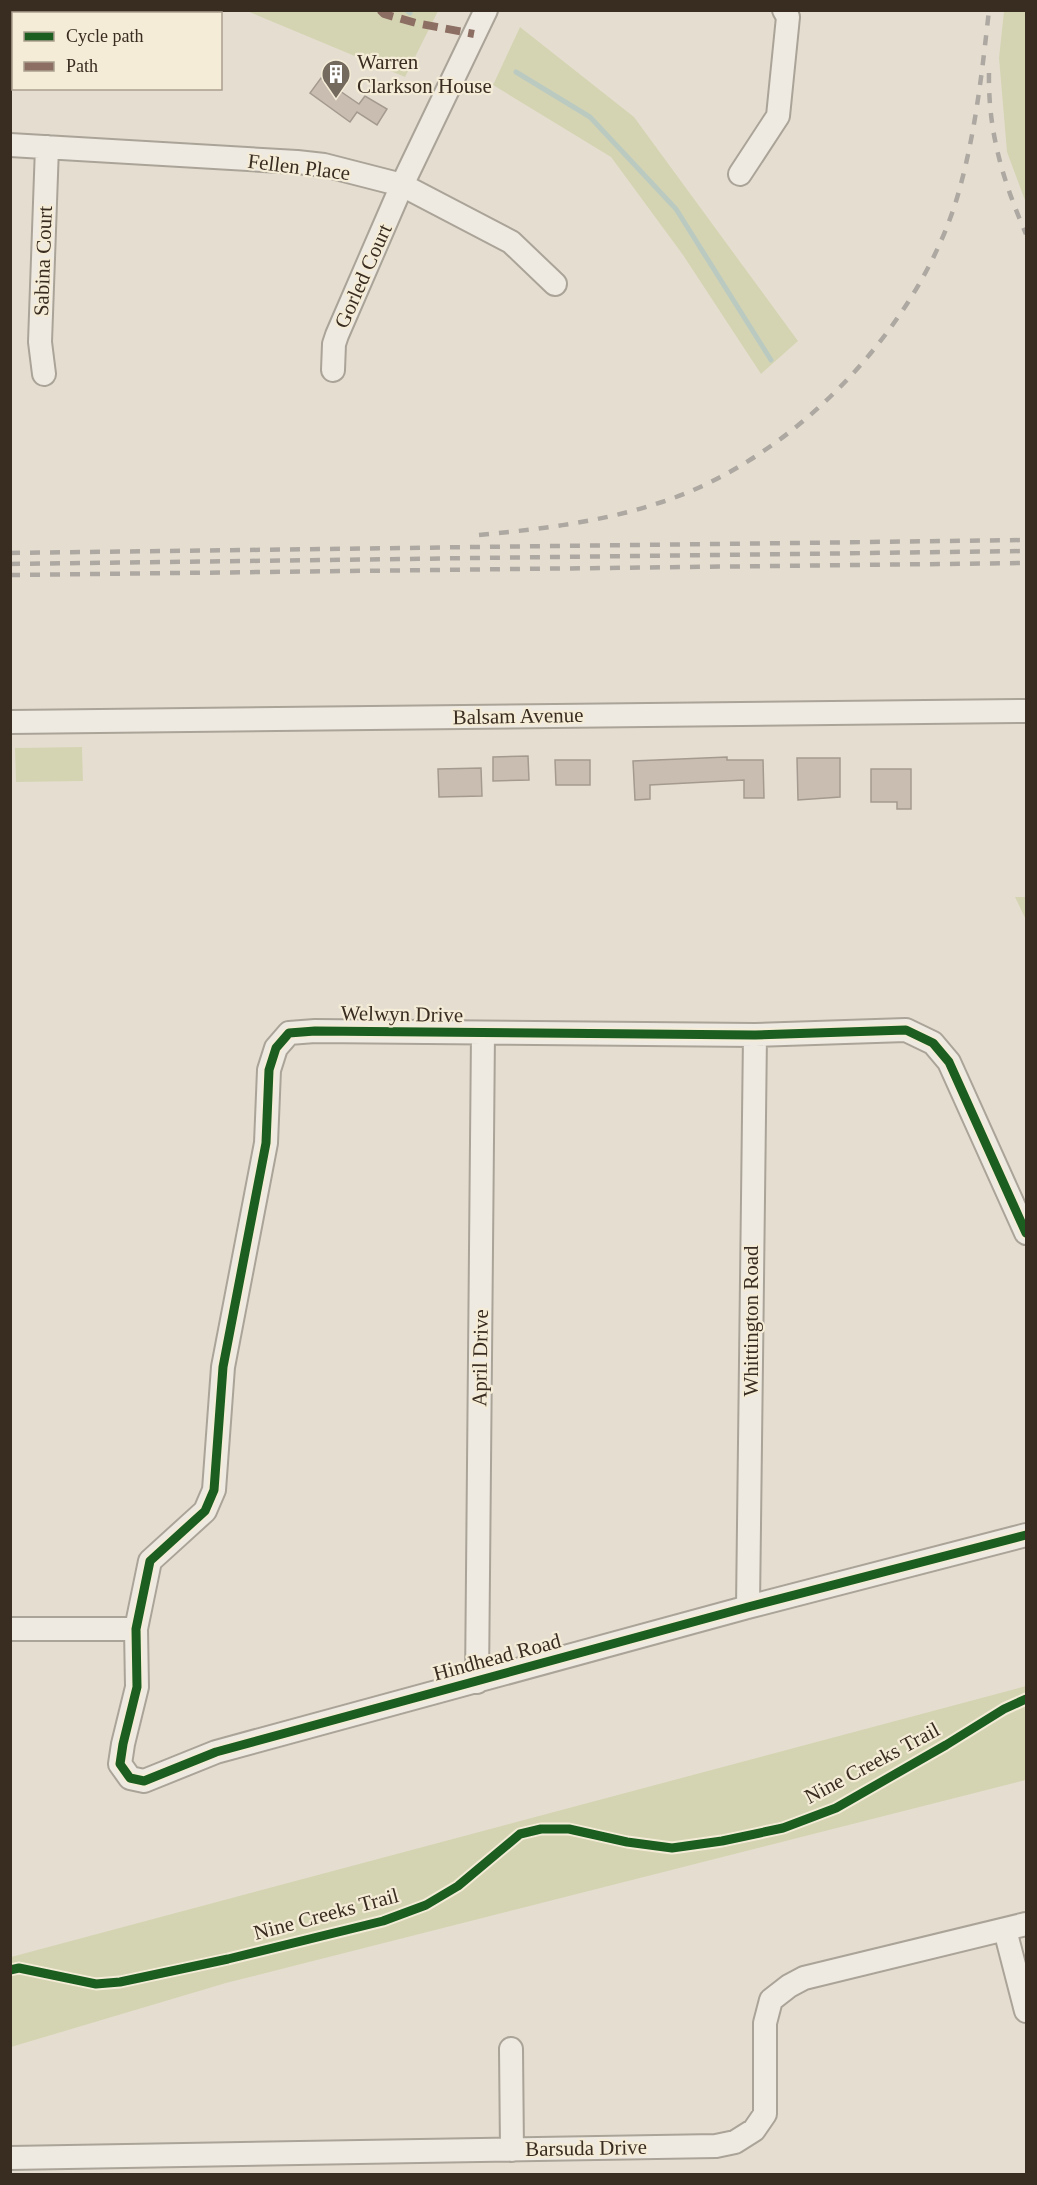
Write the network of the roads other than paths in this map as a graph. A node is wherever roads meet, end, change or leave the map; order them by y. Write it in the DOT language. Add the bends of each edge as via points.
graph roads {
  1 [pos="486,10"];
  2 [pos="784,10"];
  3 [pos="10,145"];
  4 [pos="47,147"];
  5 [pos="740,174"];
  6 [pos="402,185"];
  7 [pos="555,284"];
  8 [pos="333,370"];
  9 [pos="44,374"];
  10 [pos="1026,711"];
  11 [pos="10,722"];
  12 [pos="483,1033"];
  13 [pos="755,1035"];
  14 [pos="1026,1233"];
  15 [pos="1026,1534"];
  16 [pos="748,1607"];
  17 [pos="10,1629"];
  18 [pos="136,1629"];
  19 [pos="477,1682"];
  20 [pos="1016,1927"];
  21 [pos="1026,2011"];
  22 [pos="511,2049"];
  23 [pos="512,2150"];
  24 [pos="10,2158"];
  1 -- 6 [label="street, Gorled Court"];
  2 -- 5 [label="street" via="788,17 778,116"];
  3 -- 4 [label="street, Fellen Place"];
  4 -- 6 [label="street, Fellen Place" via="297,162"];
  4 -- 9 [label="street, Sabina Court" via="40,342"];
  6 -- 7 [label="street, Fellen Place" via="511,243"];
  6 -- 8 [label="street, Gorled Court" via="337,335"];
  10 -- 11 [label="street, Balsam Avenue"];
  12 -- 13 [label="street, Welwyn Drive"];
  12 -- 18 [label="street, Welwyn Drive" via="315,1031 289,1033 276,1048 269,1070 266,1143 223,1367 214,1490 206,1511 150,1561"];
  12 -- 19 [label="street, April Drive"];
  13 -- 14 [label="street, Welwyn Drive" via="906,1029 933,1043 949,1062"];
  13 -- 16 [label="street, Whittington Road"];
  15 -- 16 [label="street, Hindhead Road"];
  16 -- 19 [label="street, Hindhead Road"];
  17 -- 18 [label="street"];
  18 -- 19 [label="street, Hindhead Road" via="137,1687 120,1764 130,1778 144,1780 216,1752"];
  20 -- 21 [label="street"];
  20 -- 23 [label="street, Barsuda Drive" via="804,1978 789,1986 771,2000 765,2023 765,2114 754,2130 735,2142"];
  22 -- 23 [label="street"];
  23 -- 24 [label="street, Barsuda Drive"];
}
